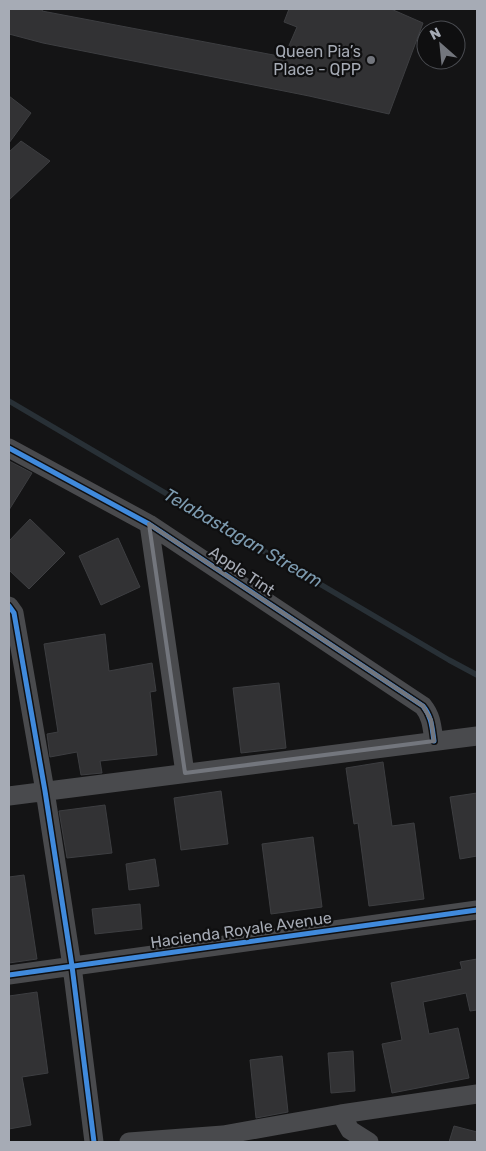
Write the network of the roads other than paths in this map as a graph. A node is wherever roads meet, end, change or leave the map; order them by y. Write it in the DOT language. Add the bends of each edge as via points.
graph roads {
  1 [pos="9,448"];
  2 [pos="149,524"];
  3 [pos="9,606"];
  4 [pos="477,736"];
  5 [pos="434,741"];
  6 [pos="185,773"];
  7 [pos="45,791"];
  8 [pos="9,796"];
  9 [pos="477,910"];
  10 [pos="72,966"];
  11 [pos="9,975"];
  12 [pos="477,1094"];
  13 [pos="341,1114"];
  14 [pos="223,1139"];
  15 [pos="94,1142"];
  16 [pos="129,1142"];
  17 [pos="369,1142"];
  1 -- 2 [label="street, Apple Tint"];
  2 -- 5 [label="street, Apple Tint" via="423,706 431,720"];
  2 -- 6 [label="street"];
  3 -- 7 [label="street" via="14,613"];
  4 -- 5 [label="street"];
  5 -- 6 [label="street"];
  6 -- 7 [label="street"];
  7 -- 8 [label="street"];
  7 -- 10 [label="street"];
  9 -- 10 [label="street, Hacienda Royale Avenue"];
  10 -- 11 [label="street, Hacienda Royale Avenue"];
  10 -- 15 [label="street"];
  12 -- 13 [label="street"];
  13 -- 14 [label="street"];
  13 -- 17 [label="street" via="350,1130"];
  14 -- 16 [label="street"];
}
